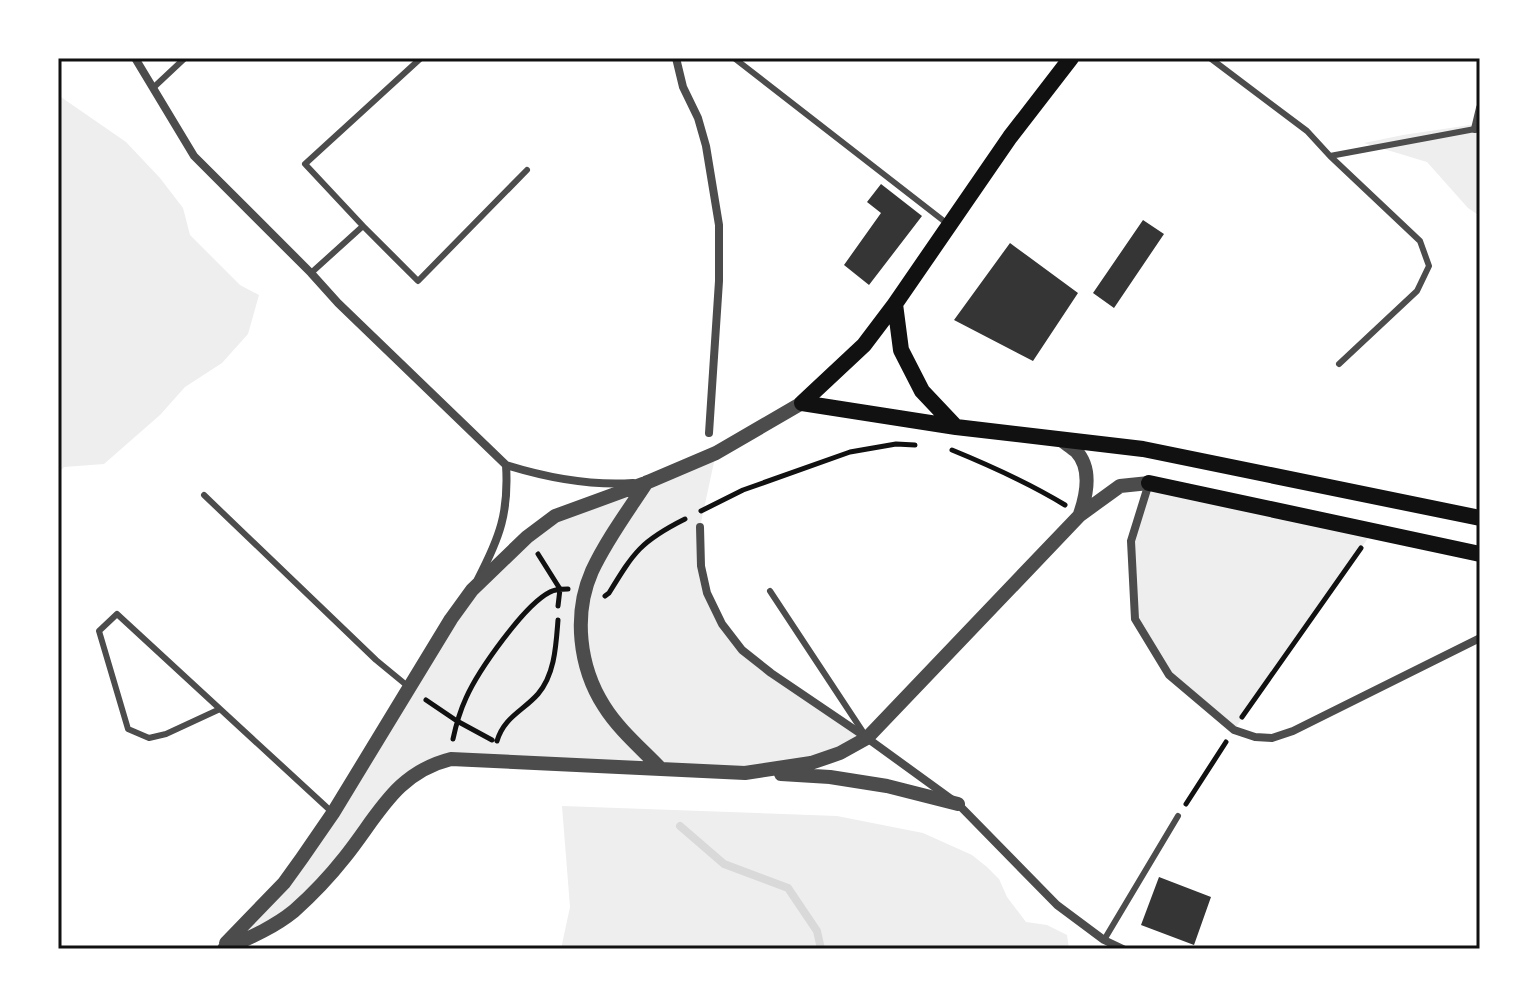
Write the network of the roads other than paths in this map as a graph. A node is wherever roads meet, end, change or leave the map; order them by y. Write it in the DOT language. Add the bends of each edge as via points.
graph roads {
  1 [pos="135,58"];
  2 [pos="185,58"];
  3 [pos="421,58"];
  4 [pos="676,58"];
  5 [pos="734,58"];
  6 [pos="1071,58"];
  7 [pos="1210,58"];
  8 [pos="153,88"];
  9 [pos="1480,108"];
  10 [pos="1478,128"];
  11 [pos="1330,156"];
  12 [pos="527,170"];
  13 [pos="949,225"];
  14 [pos="363,226"];
  15 [pos="311,273"];
  16 [pos="895,304"];
  17 [pos="1339,364"];
  18 [pos="802,403"];
  19 [pos="956,427"];
  20 [pos="709,433"];
  21 [pos="1060,439"];
  22 [pos="506,465"];
  23 [pos="648,482"];
  24 [pos="1149,483"];
  25 [pos="204,495"];
  26 [pos="1080,515"];
  27 [pos="1480,518"];
  28 [pos="700,527"];
  29 [pos="1480,554"];
  30 [pos="472,590"];
  31 [pos="770,591"];
  32 [pos="1480,638"];
  33 [pos="410,688"];
  34 [pos="220,709"];
  35 [pos="867,738"];
  36 [pos="661,769"];
  37 [pos="745,773"];
  38 [pos="958,804"];
  39 [pos="333,813"];
  40 [pos="1178,816"];
  41 [pos="1104,940"];
  42 [pos="222,949"];
  43 [pos="1123,949"];
  1 -- 8 [label="street"];
  2 -- 8 [label="lane"];
  3 -- 14 [label="lane" via="305,164"];
  4 -- 20 [label="street" via="706,146 719,225"];
  5 -- 13 [label="lane"];
  6 -- 13 [label="main road"];
  7 -- 11 [label="lane" via="1307,131"];
  8 -- 15 [label="street" via="194,156"];
  9 -- 10 [label="street"];
  10 -- 11 [label="lane"];
  11 -- 17 [label="lane" via="1420,241 1429,266 1417,291"];
  12 -- 14 [label="lane" via="418,281"];
  13 -- 16 [label="main road"];
  14 -- 15 [label="lane"];
  15 -- 22 [label="street"];
  16 -- 18 [label="main road" via="864,345"];
  16 -- 19 [label="main road" via="901,350 922,391"];
  18 -- 19 [label="main road"];
  18 -- 23 [label="street" via="716,453"];
  19 -- 21 [label="main road"];
  21 -- 26 [label="street" via="1078,453 1086,473"];
  21 -- 27 [label="main road" via="1143,449"];
  22 -- 23 [label="street" via="575,482"];
  22 -- 30 [label="street" via="506,511"];
  23 -- 30 [label="street" via="555,516"];
  23 -- 36 [label="street" via="591,573 581,643 604,707"];
  24 -- 26 [label="street" via="1120,486"];
  24 -- 29 [label="main road"];
  24 -- 32 [label="street" via="1131,541 1135,619 1169,675 1234,730 1272,738 1293,731"];
  25 -- 33 [label="lane"];
  26 -- 35 [label="street"];
  28 -- 35 [label="street" via="707,593 742,650"];
  30 -- 33 [label="street"];
  31 -- 35 [label="lane"];
  33 -- 39 [label="street"];
  34 -- 34 [label="lane" via="149,738 128,729 99,631 117,614"];
  34 -- 39 [label="lane"];
  35 -- 37 [label="street" via="811,763"];
  35 -- 38 [label="street"];
  36 -- 37 [label="street"];
  36 -- 42 [label="street" via="451,759 432,764 412,775 383,805 345,857 294,911 269,929"];
  37 -- 38 [label="street" via="830,777"];
  38 -- 41 [label="street" via="1057,905"];
  39 -- 42 [label="street" via="284,883"];
  40 -- 41 [label="lane"];
  41 -- 43 [label="street"];
}
